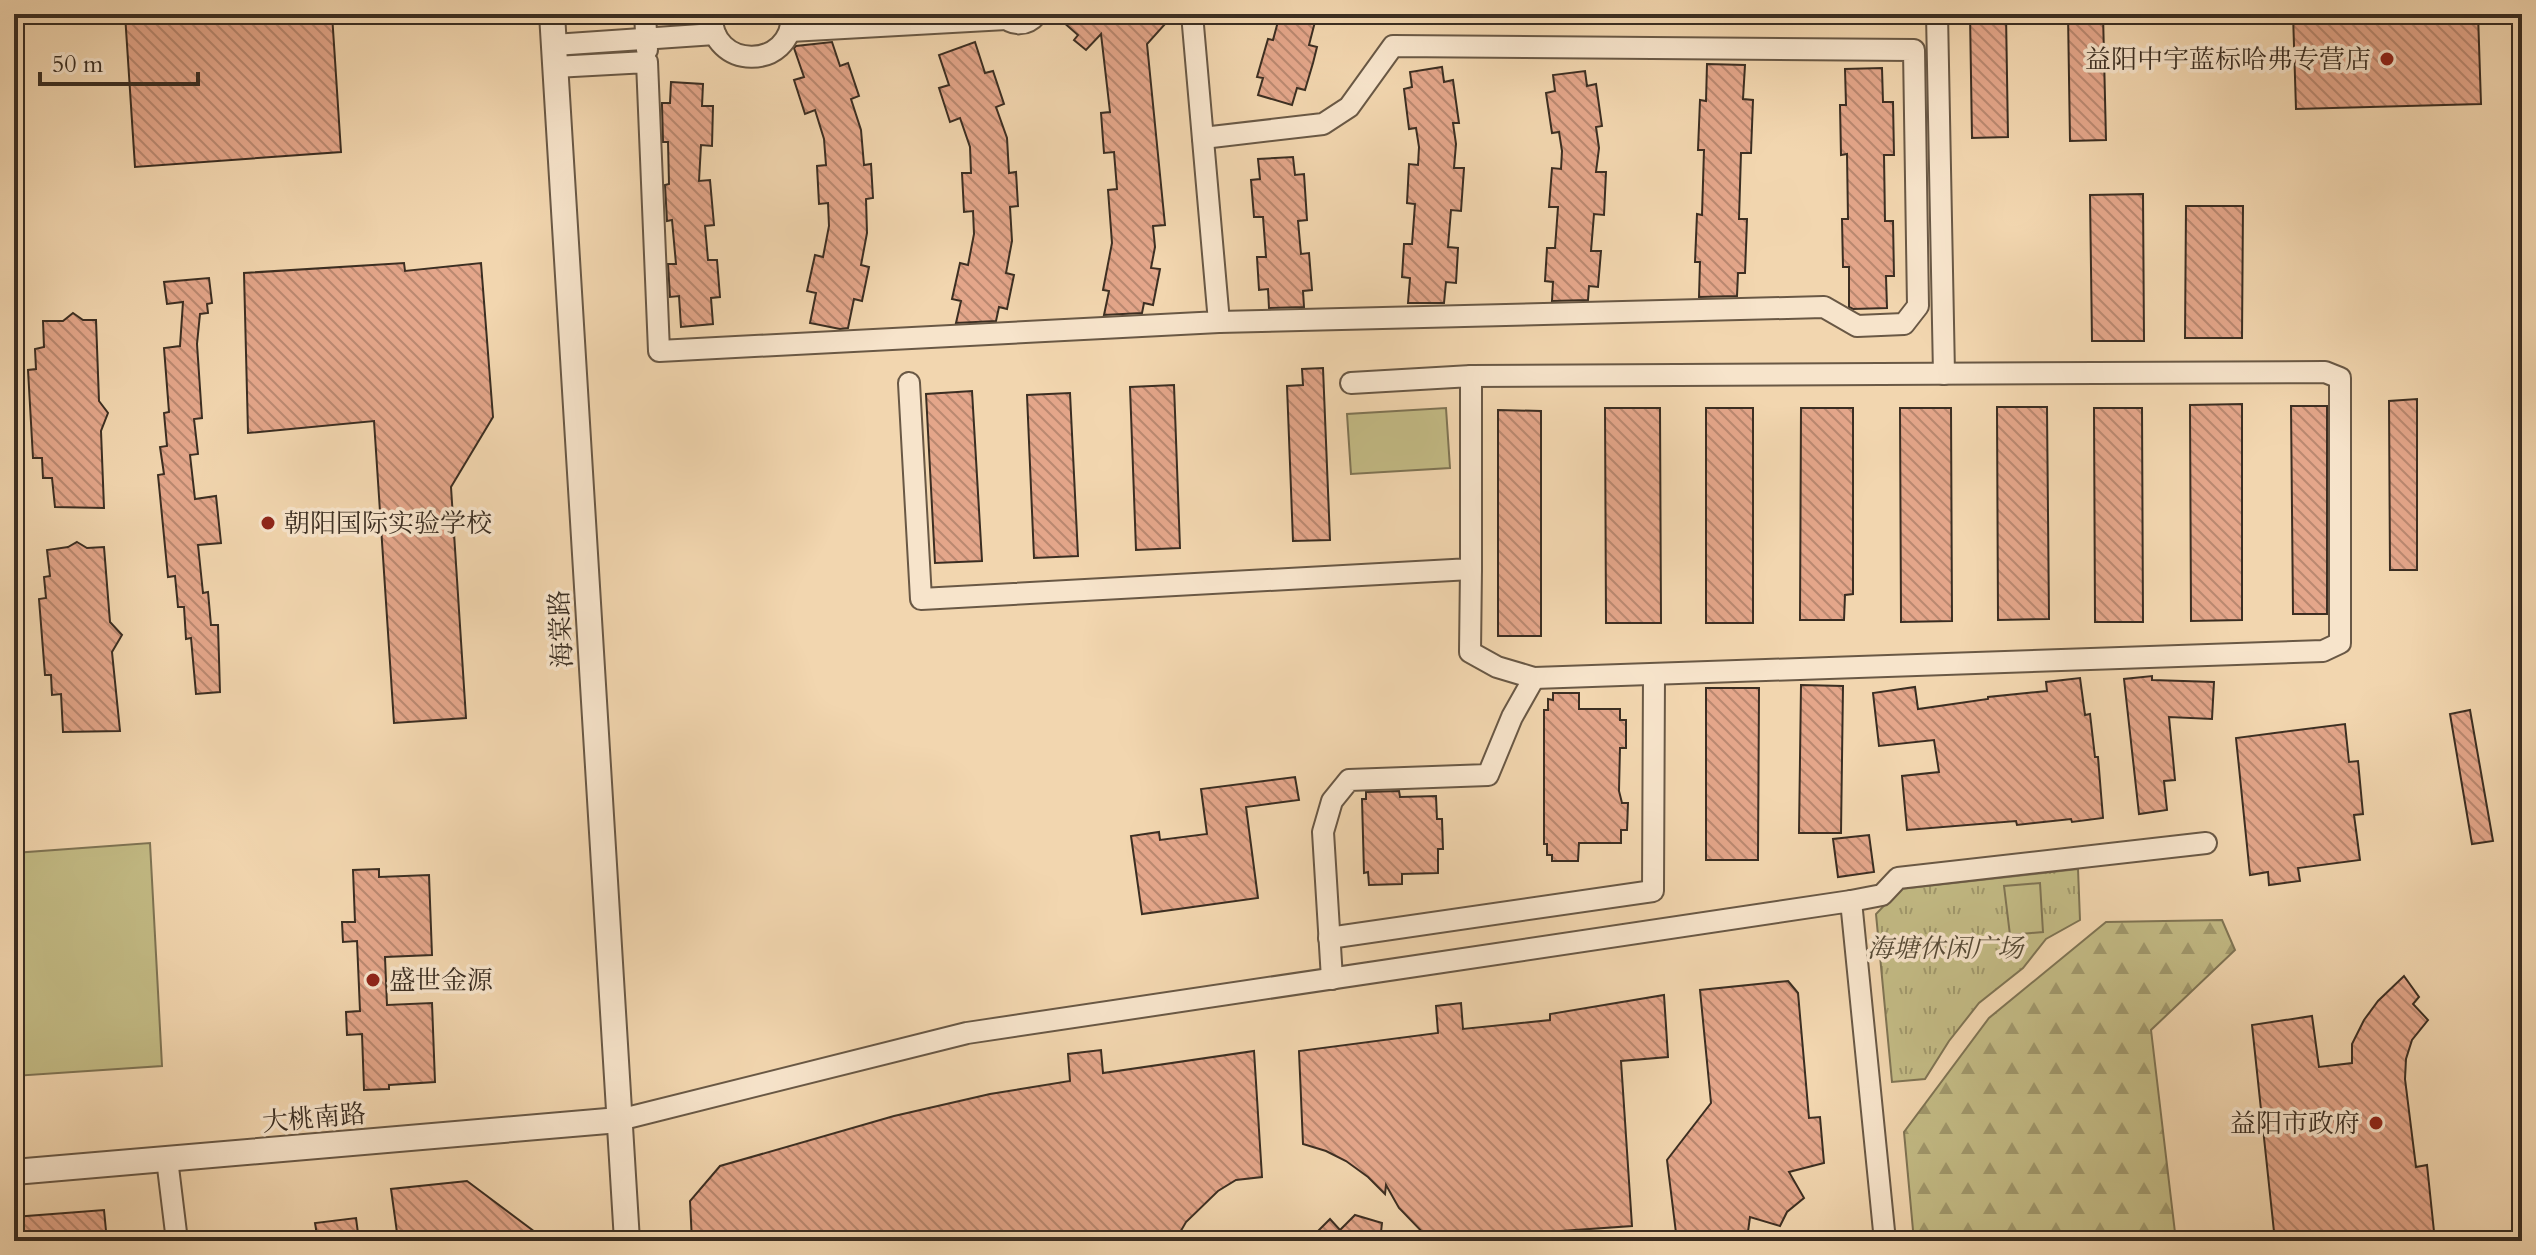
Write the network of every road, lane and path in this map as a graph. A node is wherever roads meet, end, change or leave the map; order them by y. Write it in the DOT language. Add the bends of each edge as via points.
graph roads {
  1 [pos="552,14"];
  2 [pos="645,14"];
  3 [pos="1037,14"];
  4 [pos="1192,14"];
  5 [pos="1937,14"];
  6 [pos="1004,16"];
  7 [pos="791,23"];
  8 [pos="713,24"];
  9 [pos="647,39"];
  10 [pos="554,56"];
  11 [pos="647,62"];
  12 [pos="1203,138"];
  13 [pos="1219,322"];
  14 [pos="1944,374"];
  15 [pos="1471,376"];
  16 [pos="909,383"];
  17 [pos="1351,383"];
  18 [pos="1471,569"];
  19 [pos="1654,674"];
  20 [pos="1534,678"];
  21 [pos="2206,843"];
  22 [pos="1851,901"];
  23 [pos="1329,938"];
  24 [pos="1332,979"];
  25 [pos="619,1120"];
  26 [pos="167,1159"];
  27 [pos="14,1172"];
  28 [pos="177,1241"];
  29 [pos="627,1241"];
  30 [pos="1885,1241"];
  1 -- 10 [label="street, 海棠路"];
  2 -- 9 [label="street"];
  3 -- 6 [label="street" via="1018,24"];
  4 -- 12 [label="street"];
  5 -- 14 [label="street"];
  6 -- 7 [label="street"];
  7 -- 8 [label="street" via="773,52 747,58 723,46"];
  8 -- 9 [label="street"];
  9 -- 10 [label="street"];
  9 -- 11 [label="street"];
  10 -- 11 [label="street"];
  10 -- 25 [label="street, 海棠路"];
  11 -- 13 [label="street" via="659,351"];
  12 -- 13 [label="street"];
  12 -- 13 [label="street" via="1323,124 1349,107 1393,46 1914,50 1918,306 1904,324 1857,326 1824,307"];
  14 -- 15 [label="street"];
  14 -- 19 [label="street" via="2325,372 2340,378 2340,643 2323,651"];
  15 -- 17 [label="street"];
  15 -- 18 [label="street"];
  16 -- 18 [label="street" via="921,599"];
  18 -- 20 [label="street" via="1470,652"];
  19 -- 20 [label="street"];
  19 -- 23 [label="street" via="1653,891"];
  20 -- 23 [label="street" via="1488,775 1349,780 1332,801 1323,832"];
  21 -- 22 [label="street" via="1898,878 1882,895"];
  22 -- 24 [label="street"];
  22 -- 30 [label="street"];
  23 -- 24 [label="street"];
  24 -- 25 [label="street" via="967,1033"];
  25 -- 26 [label="street, 大桃南路"];
  25 -- 29 [label="street, 海棠路"];
  26 -- 27 [label="street, 大桃南路"];
  26 -- 28 [label="street"];
}
